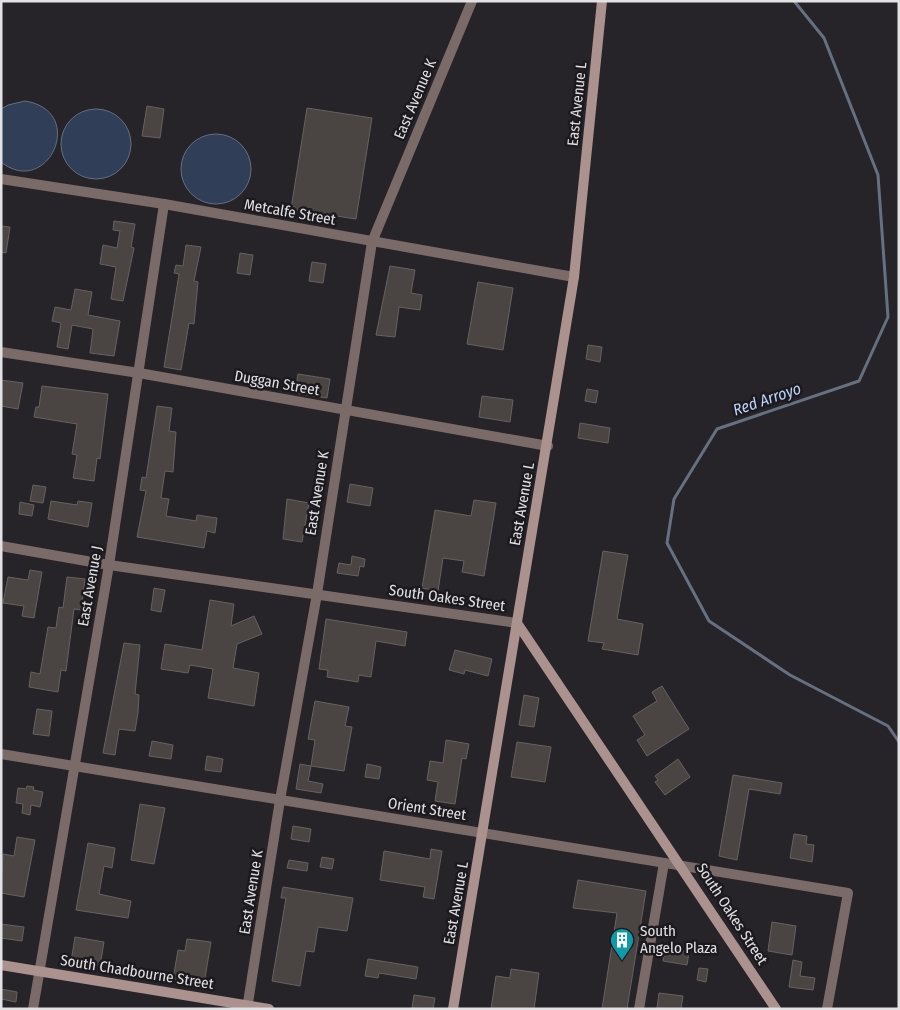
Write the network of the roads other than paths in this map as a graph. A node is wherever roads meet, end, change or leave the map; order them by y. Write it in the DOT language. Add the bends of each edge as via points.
graph roads {
  1 [pos="472,1"];
  2 [pos="602,1"];
  3 [pos="1,179"];
  4 [pos="164,204"];
  5 [pos="372,242"];
  6 [pos="574,277"];
  7 [pos="1,352"];
  8 [pos="139,373"];
  9 [pos="344,411"];
  10 [pos="548,446"];
  11 [pos="1,546"];
  12 [pos="109,565"];
  13 [pos="317,594"];
  14 [pos="517,623"];
  15 [pos="1,754"];
  16 [pos="74,766"];
  17 [pos="280,800"];
  18 [pos="484,833"];
  19 [pos="664,863"];
  20 [pos="682,866"];
  21 [pos="1,965"];
  22 [pos="39,971"];
  23 [pos="248,1007"];
  24 [pos="33,1009"];
  25 [pos="269,1009"];
  26 [pos="453,1009"];
  27 [pos="639,1009"];
  28 [pos="776,1009"];
  29 [pos="827,1009"];
  1 -- 5 [label="street, East Avenue K"];
  2 -- 6 [label="main road, East Avenue L"];
  3 -- 4 [label="street, Metcalfe Street"];
  4 -- 5 [label="street, Metcalfe Street"];
  4 -- 8 [label="street, East Avenue J"];
  5 -- 6 [label="street, Metcalfe Street"];
  5 -- 9 [label="street, East Avenue K"];
  6 -- 10 [label="main road, East Avenue L"];
  7 -- 8 [label="street, Duggan Street"];
  8 -- 9 [label="street, Duggan Street"];
  8 -- 12 [label="street, East Avenue J"];
  9 -- 10 [label="street, Duggan Street"];
  9 -- 13 [label="street, East Avenue K"];
  10 -- 14 [label="main road, East Avenue L"];
  11 -- 12 [label="street, South Oakes Street"];
  12 -- 13 [label="street, South Oakes Street"];
  12 -- 16 [label="street, East Avenue J"];
  13 -- 14 [label="street, South Oakes Street"];
  13 -- 17 [label="street, East Avenue K"];
  14 -- 18 [label="main road, East Avenue L"];
  14 -- 20 [label="main road, South Oakes Street"];
  15 -- 16 [label="street, Orient Street"];
  16 -- 17 [label="street, Orient Street"];
  16 -- 22 [label="street, East Avenue J"];
  17 -- 18 [label="street, Orient Street"];
  17 -- 23 [label="street, East Avenue K"];
  18 -- 19 [label="street, Orient Street"];
  18 -- 26 [label="main road, East Avenue L"];
  19 -- 20 [label="street, Orient Street"];
  19 -- 27 [label="street"];
  20 -- 28 [label="main road, South Oakes Street"];
  20 -- 29 [label="street, Orient Street" via="848,893"];
  21 -- 22 [label="main road, South Chadbourne Street"];
  22 -- 23 [label="main road, South Chadbourne Street"];
  22 -- 24 [label="street, East Avenue J"];
  23 -- 25 [label="main road, South Chadbourne Street"];
}
